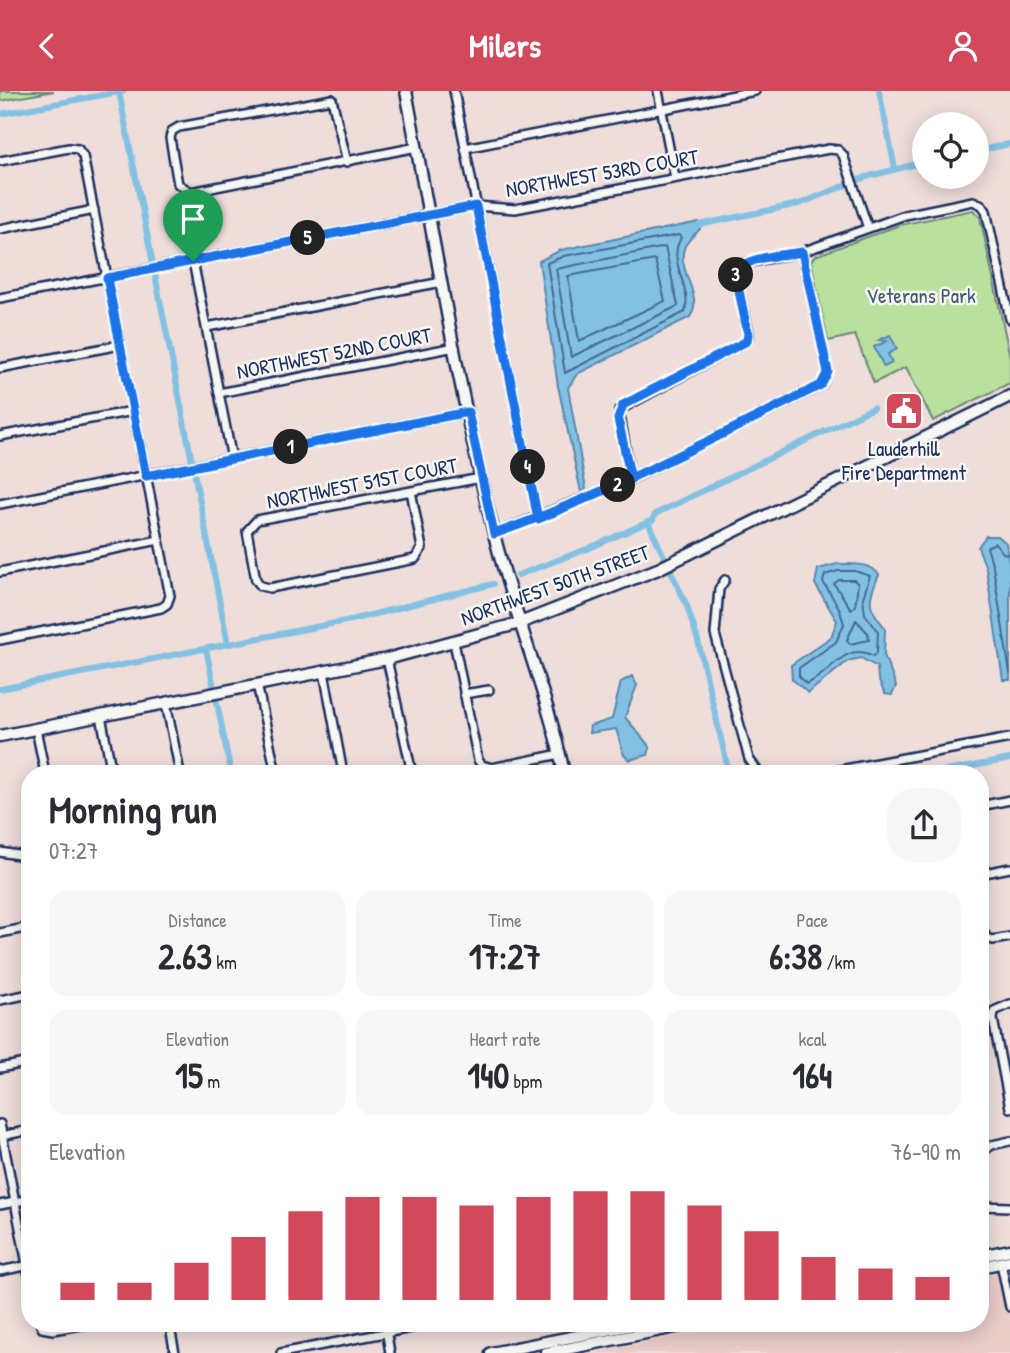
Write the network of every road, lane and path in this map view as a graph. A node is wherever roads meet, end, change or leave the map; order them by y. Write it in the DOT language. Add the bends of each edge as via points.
graph roads {
  1 [pos="406,91"];
  2 [pos="454,91"];
  3 [pos="659,91"];
  4 [pos="755,91"];
  5 [pos="662,109"];
  6 [pos="417,147"];
  7 [pos="465,148"];
  8 [pos="0,161"];
  9 [pos="347,162"];
  10 [pos="675,178"];
  11 [pos="476,206"];
  12 [pos="94,210"];
  13 [pos="429,215"];
  14 [pos="868,228"];
  15 [pos="0,229"];
  16 [pos="802,252"];
  17 [pos="193,261"];
  18 [pos="107,278"];
  19 [pos="442,282"];
  20 [pos="0,298"];
  21 [pos="1010,319"];
  22 [pos="207,327"];
  23 [pos="120,345"];
  24 [pos="455,347"];
  25 [pos="0,368"];
  26 [pos="219,393"];
  27 [pos="1010,396"];
  28 [pos="133,411"];
  29 [pos="468,412"];
  30 [pos="0,436"];
  31 [pos="232,459"];
  32 [pos="146,476"];
  33 [pos="481,478"];
  34 [pos="631,479"];
  35 [pos="411,491"];
  36 [pos="0,505"];
  37 [pos="538,519"];
  38 [pos="494,534"];
  39 [pos="159,540"];
  40 [pos="0,572"];
  41 [pos="725,580"];
  42 [pos="520,623"];
  43 [pos="0,640"];
  44 [pos="454,642"];
  45 [pos="387,659"];
  46 [pos="324,672"];
  47 [pos="257,684"];
  48 [pos="489,690"];
  49 [pos="464,694"];
  50 [pos="166,703"];
  51 [pos="101,716"];
  52 [pos="36,729"];
  53 [pos="0,736"];
  54 [pos="1010,738"];
  55 [pos="560,754"];
  56 [pos="43,765"];
  57 [pos="110,765"];
  58 [pos="178,765"];
  59 [pos="274,765"];
  60 [pos="341,765"];
  61 [pos="410,765"];
  62 [pos="482,765"];
  63 [pos="507,765"];
  64 [pos="562,765"];
  65 [pos="753,765"];
  66 [pos="867,765"];
  67 [pos="1010,800"];
  68 [pos="989,804"];
  69 [pos="0,852"];
  70 [pos="21,856"];
  71 [pos="1010,868"];
  72 [pos="989,872"];
  73 [pos="21,929"];
  74 [pos="0,933"];
  75 [pos="1010,937"];
  76 [pos="989,939"];
  77 [pos="21,996"];
  78 [pos="0,1000"];
  79 [pos="1010,1004"];
  80 [pos="21,1064"];
  81 [pos="0,1068"];
  82 [pos="1007,1072"];
  83 [pos="1010,1108"];
  84 [pos="0,1124"];
  85 [pos="21,1132"];
  86 [pos="1,1136"];
  87 [pos="1010,1141"];
  88 [pos="989,1148"];
  89 [pos="21,1201"];
  90 [pos="15,1202"];
  91 [pos="0,1205"];
  92 [pos="989,1206"];
  93 [pos="1010,1207"];
  94 [pos="21,1229"];
  95 [pos="1010,1250"];
  96 [pos="989,1254"];
  97 [pos="1005,1262"];
  98 [pos="21,1267"];
  99 [pos="0,1271"];
  100 [pos="1010,1307"];
  101 [pos="171,1332"];
  102 [pos="392,1332"];
  103 [pos="597,1332"];
  104 [pos="642,1332"];
  105 [pos="387,1333"];
  106 [pos="175,1353"];
  107 [pos="281,1353"];
  108 [pos="390,1353"];
  109 [pos="491,1353"];
  110 [pos="546,1353"];
  1 -- 6 [label="street"];
  2 -- 7 [label="street"];
  3 -- 5 [label="street"];
  4 -- 5 [label="street"];
  5 -- 7 [label="street"];
  5 -- 10 [label="street"];
  6 -- 9 [label="street"];
  6 -- 13 [label="street"];
  7 -- 11 [label="street"];
  8 -- 12 [label="street" via="78,149"];
  9 -- 9 [label="street" via="332,99 205,121 172,131 170,138 178,184 191,192"];
  10 -- 11 [label="street, NORTHWEST 53RD COURT" via="515,209"];
  10 -- 14 [label="street, NORTHWEST 53RD COURT" via="838,150"];
  11 -- 13 [label="street, NORTHWEST 53RD COURT"];
  11 -- 37 [label="street"];
  12 -- 15 [label="street"];
  12 -- 18 [label="street"];
  13 -- 17 [label="street, NORTHWEST 53RD COURT"];
  13 -- 19 [label="street"];
  14 -- 16 [label="street"];
  14 -- 21 [label="street" via="919,212 974,201 982,205"];
  16 -- 34 [label="street" via="826,380"];
  16 -- 34 [label="street" via="746,263 738,269 747,341 619,410"];
  17 -- 18 [label="street, NORTHWEST 53RD COURT"];
  17 -- 22 [label="street"];
  18 -- 20 [label="street, NORTHWEST 53RD COURT"];
  18 -- 23 [label="street"];
  19 -- 22 [label="street"];
  19 -- 24 [label="street"];
  22 -- 26 [label="street"];
  23 -- 25 [label="street"];
  23 -- 28 [label="street"];
  24 -- 26 [label="street, NORTHWEST 52ND COURT"];
  24 -- 29 [label="street"];
  26 -- 31 [label="street"];
  27 -- 42 [label="street, NORTHWEST 50TH STREET" via="663,567"];
  28 -- 30 [label="street"];
  28 -- 32 [label="street"];
  29 -- 31 [label="street"];
  29 -- 33 [label="street"];
  31 -- 32 [label="street"];
  32 -- 36 [label="street"];
  32 -- 39 [label="street"];
  33 -- 35 [label="street, NORTHWEST 51ST COURT"];
  33 -- 38 [label="street"];
  34 -- 37 [label="street"];
  35 -- 35 [label="street, NORTHWEST 51ST COURT" via="257,520 247,531 256,580 270,588 415,559 422,548"];
  37 -- 38 [label="street"];
  38 -- 42 [label="street"];
  39 -- 40 [label="street"];
  39 -- 43 [label="street" via="170,596 161,608"];
  41 -- 65 [label="street" via="719,589 715,634"];
  42 -- 44 [label="street, NORTHWEST 50TH STREET"];
  42 -- 55 [label="street"];
  44 -- 45 [label="street, NORTHWEST 50TH STREET"];
  44 -- 49 [label="street"];
  45 -- 46 [label="street, NORTHWEST 50TH STREET"];
  45 -- 61 [label="street"];
  46 -- 47 [label="street, NORTHWEST 50TH STREET"];
  46 -- 60 [label="street"];
  47 -- 50 [label="street, NORTHWEST 50TH STREET"];
  47 -- 59 [label="street"];
  48 -- 49 [label="street"];
  49 -- 62 [label="street"];
  50 -- 51 [label="street, NORTHWEST 50TH STREET"];
  50 -- 58 [label="street"];
  51 -- 52 [label="street, NORTHWEST 50TH STREET"];
  51 -- 57 [label="street"];
  52 -- 53 [label="street, NORTHWEST 50TH STREET"];
  52 -- 56 [label="street"];
  54 -- 66 [label="street"];
  55 -- 63 [label="street"];
  55 -- 64 [label="street"];
  67 -- 68 [label="street"];
  69 -- 70 [label="street"];
  71 -- 72 [label="street"];
  73 -- 74 [label="street"];
  75 -- 76 [label="street"];
  77 -- 78 [label="street"];
  79 -- 82 [label="street" via="994,1011 993,1019"];
  80 -- 81 [label="street"];
  82 -- 83 [label="street"];
  84 -- 86 [label="street"];
  85 -- 86 [label="street"];
  86 -- 90 [label="street"];
  87 -- 88 [label="street"];
  89 -- 90 [label="street"];
  90 -- 91 [label="street"];
  90 -- 94 [label="street"];
  92 -- 93 [label="street"];
  95 -- 96 [label="street"];
  97 -- 100 [label="street"];
  98 -- 99 [label="street"];
  101 -- 106 [label="street"];
  102 -- 105 [label="street"];
  103 -- 109 [label="street"];
  104 -- 110 [label="street"];
  105 -- 107 [label="street"];
  105 -- 108 [label="street"];
}
